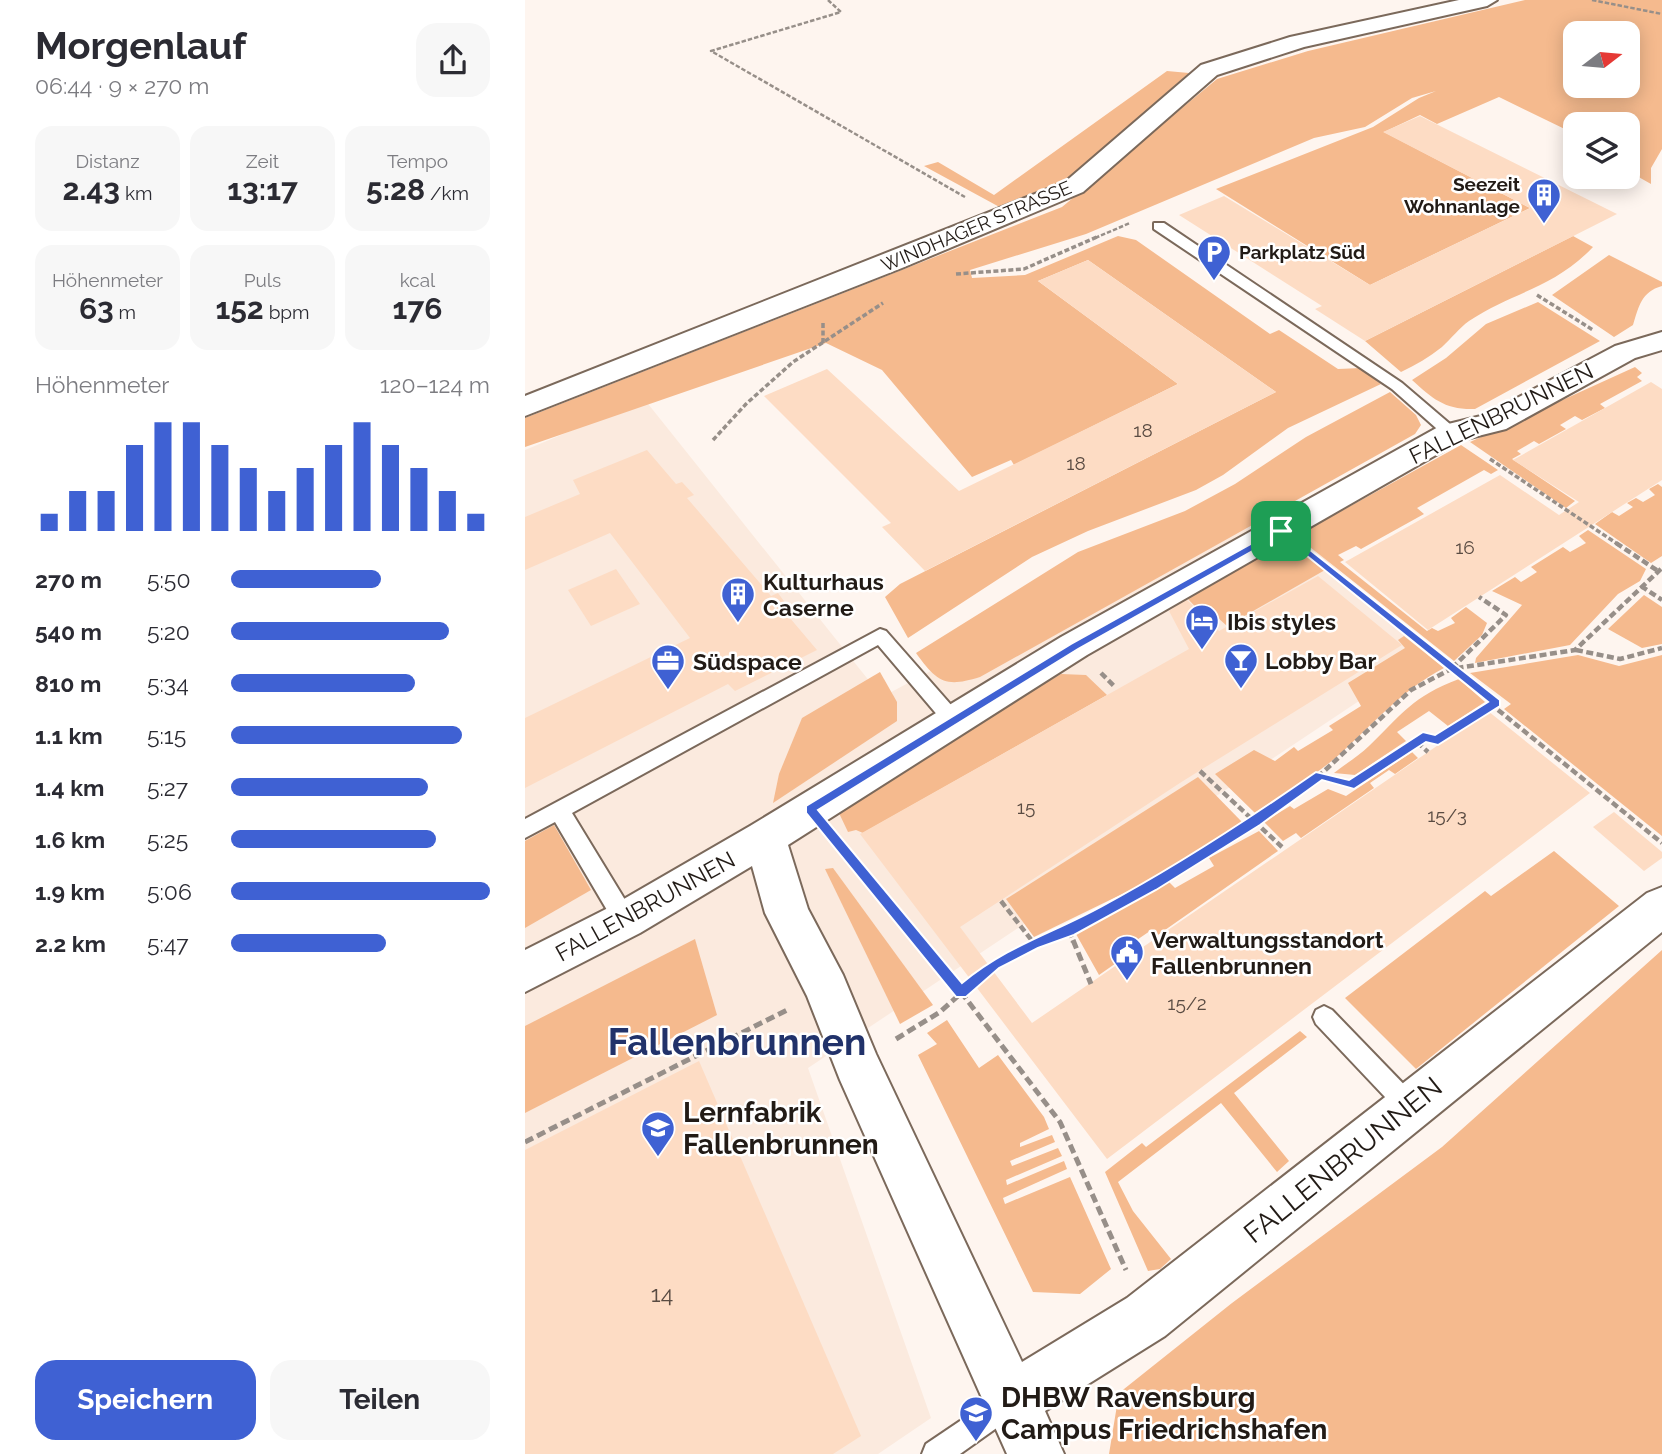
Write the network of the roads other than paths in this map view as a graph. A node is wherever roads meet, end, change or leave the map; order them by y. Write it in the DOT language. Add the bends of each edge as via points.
graph roads {
  1 [pos="1487,0"];
  2 [pos="1159,226"];
  3 [pos="1661,326"];
  4 [pos="525,407"];
  5 [pos="1451,433"];
  6 [pos="952,719"];
  7 [pos="560,812"];
  8 [pos="525,830"];
  9 [pos="765,838"];
  10 [pos="1662,906"];
  11 [pos="625,920"];
  12 [pos="525,972"];
  13 [pos="1324,1017"];
  14 [pos="1410,1107"];
  15 [pos="1014,1399"];
  16 [pos="936,1454"];
  17 [pos="1037,1454"];
  1 -- 4 [label="street, WINDHAGER STRASSE" via="1297,42 1209,70 1073,187 901,268"];
  2 -- 5 [label="lane" via="1397,386"];
  3 -- 5 [label="street, FALLENBRUNNEN" via="1625,352 1495,422"];
  5 -- 6 [label="street, FALLENBRUNNEN"];
  6 -- 7 [label="lane" via="880,636"];
  6 -- 9 [label="street, FALLENBRUNNEN"];
  7 -- 8 [label="lane"];
  7 -- 11 [label="lane"];
  9 -- 11 [label="street, FALLENBRUNNEN"];
  9 -- 15 [label="street, FALLENBRUNNEN" via="787,914 827,990"];
  10 -- 14 [label="street, FALLENBRUNNEN"];
  11 -- 12 [label="street, FALLENBRUNNEN"];
  13 -- 14 [label="lane"];
  14 -- 15 [label="street, FALLENBRUNNEN" via="1146,1317"];
  15 -- 16 [label="lane"];
  15 -- 17 [label="street, FALLENBRUNNEN"];
}
